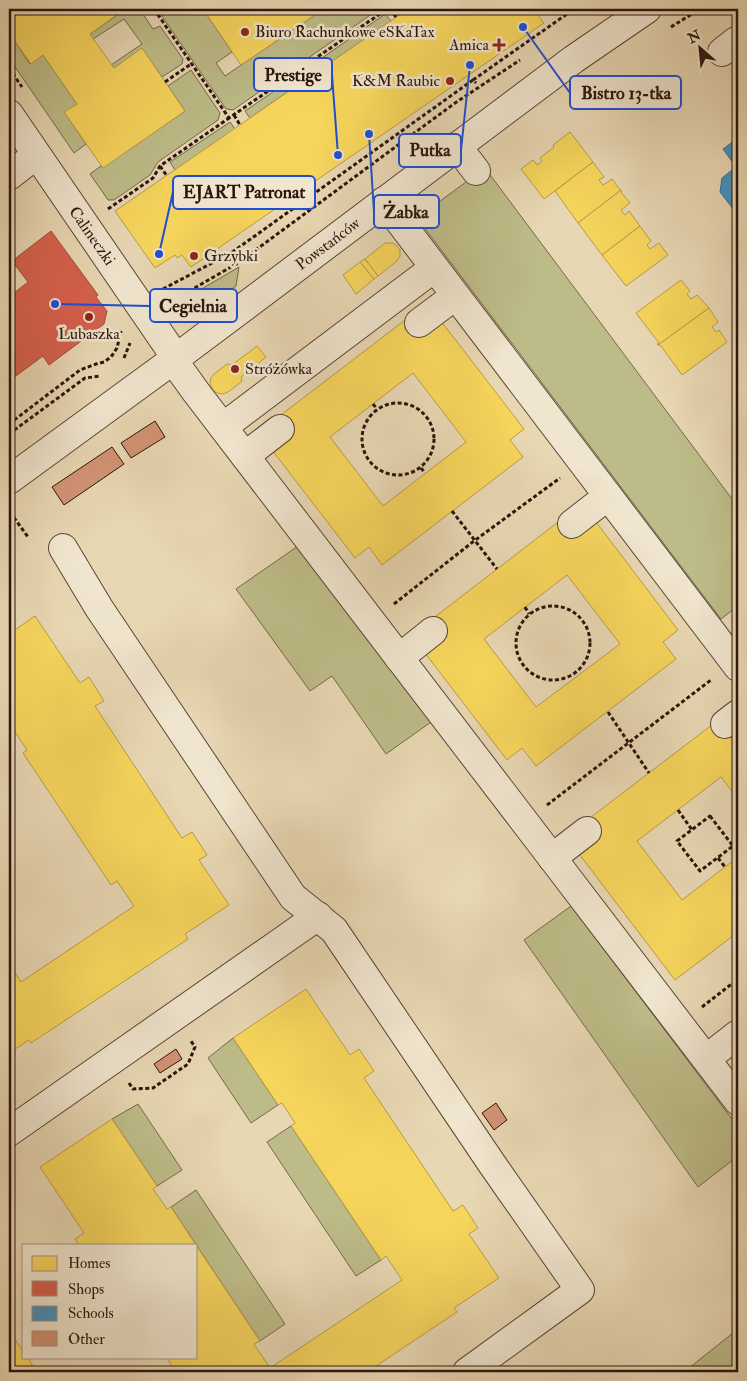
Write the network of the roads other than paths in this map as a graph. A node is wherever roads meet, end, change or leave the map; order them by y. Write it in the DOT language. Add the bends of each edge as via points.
graph roads {
  1 [pos="647,9"];
  2 [pos="9,114"];
  3 [pos="457,146"];
  4 [pos="36,155"];
  5 [pos="476,171"];
  6 [pos="9,176"];
  7 [pos="384,201"];
  8 [pos="434,268"];
  9 [pos="455,296"];
  10 [pos="419,323"];
  11 [pos="174,359"];
  12 [pos="223,427"];
  13 [pos="280,429"];
  14 [pos="245,456"];
  15 [pos="9,480"];
  16 [pos="608,496"];
  17 [pos="572,524"];
  18 [pos="62,548"];
  19 [pos="433,631"];
  20 [pos="400,658"];
  21 [pos="736,664"];
  22 [pos="587,831"];
  23 [pos="552,858"];
  24 [pos="318,916"];
  25 [pos="738,1034"];
  26 [pos="706,1059"];
  27 [pos="738,1101"];
  28 [pos="9,1132"];
  29 [pos="467,1372"];
  1 -- 3 [label="street, Powstańców"];
  2 -- 4 [label="street, Calineczki"];
  3 -- 5 [label="street"];
  3 -- 7 [label="street, Powstańców"];
  4 -- 6 [label="street"];
  4 -- 11 [label="street, Calineczki"];
  7 -- 8 [label="street"];
  7 -- 11 [label="street, Powstańców"];
  8 -- 9 [label="street"];
  8 -- 12 [label="street"];
  9 -- 10 [label="street"];
  9 -- 16 [label="street"];
  11 -- 12 [label="street, Calineczki"];
  11 -- 15 [label="street, Powstańców"];
  12 -- 14 [label="street, Calineczki"];
  13 -- 14 [label="street"];
  14 -- 20 [label="street, Calineczki"];
  16 -- 17 [label="street"];
  16 -- 21 [label="street"];
  18 -- 24 [label="street" via="293,897"];
  19 -- 20 [label="street"];
  20 -- 23 [label="street, Calineczki"];
  22 -- 23 [label="street"];
  23 -- 26 [label="street, Calineczki"];
  24 -- 28 [label="street"];
  24 -- 29 [label="street" via="334,930 580,1290"];
  25 -- 26 [label="street"];
  26 -- 27 [label="street, Calineczki"];
}
